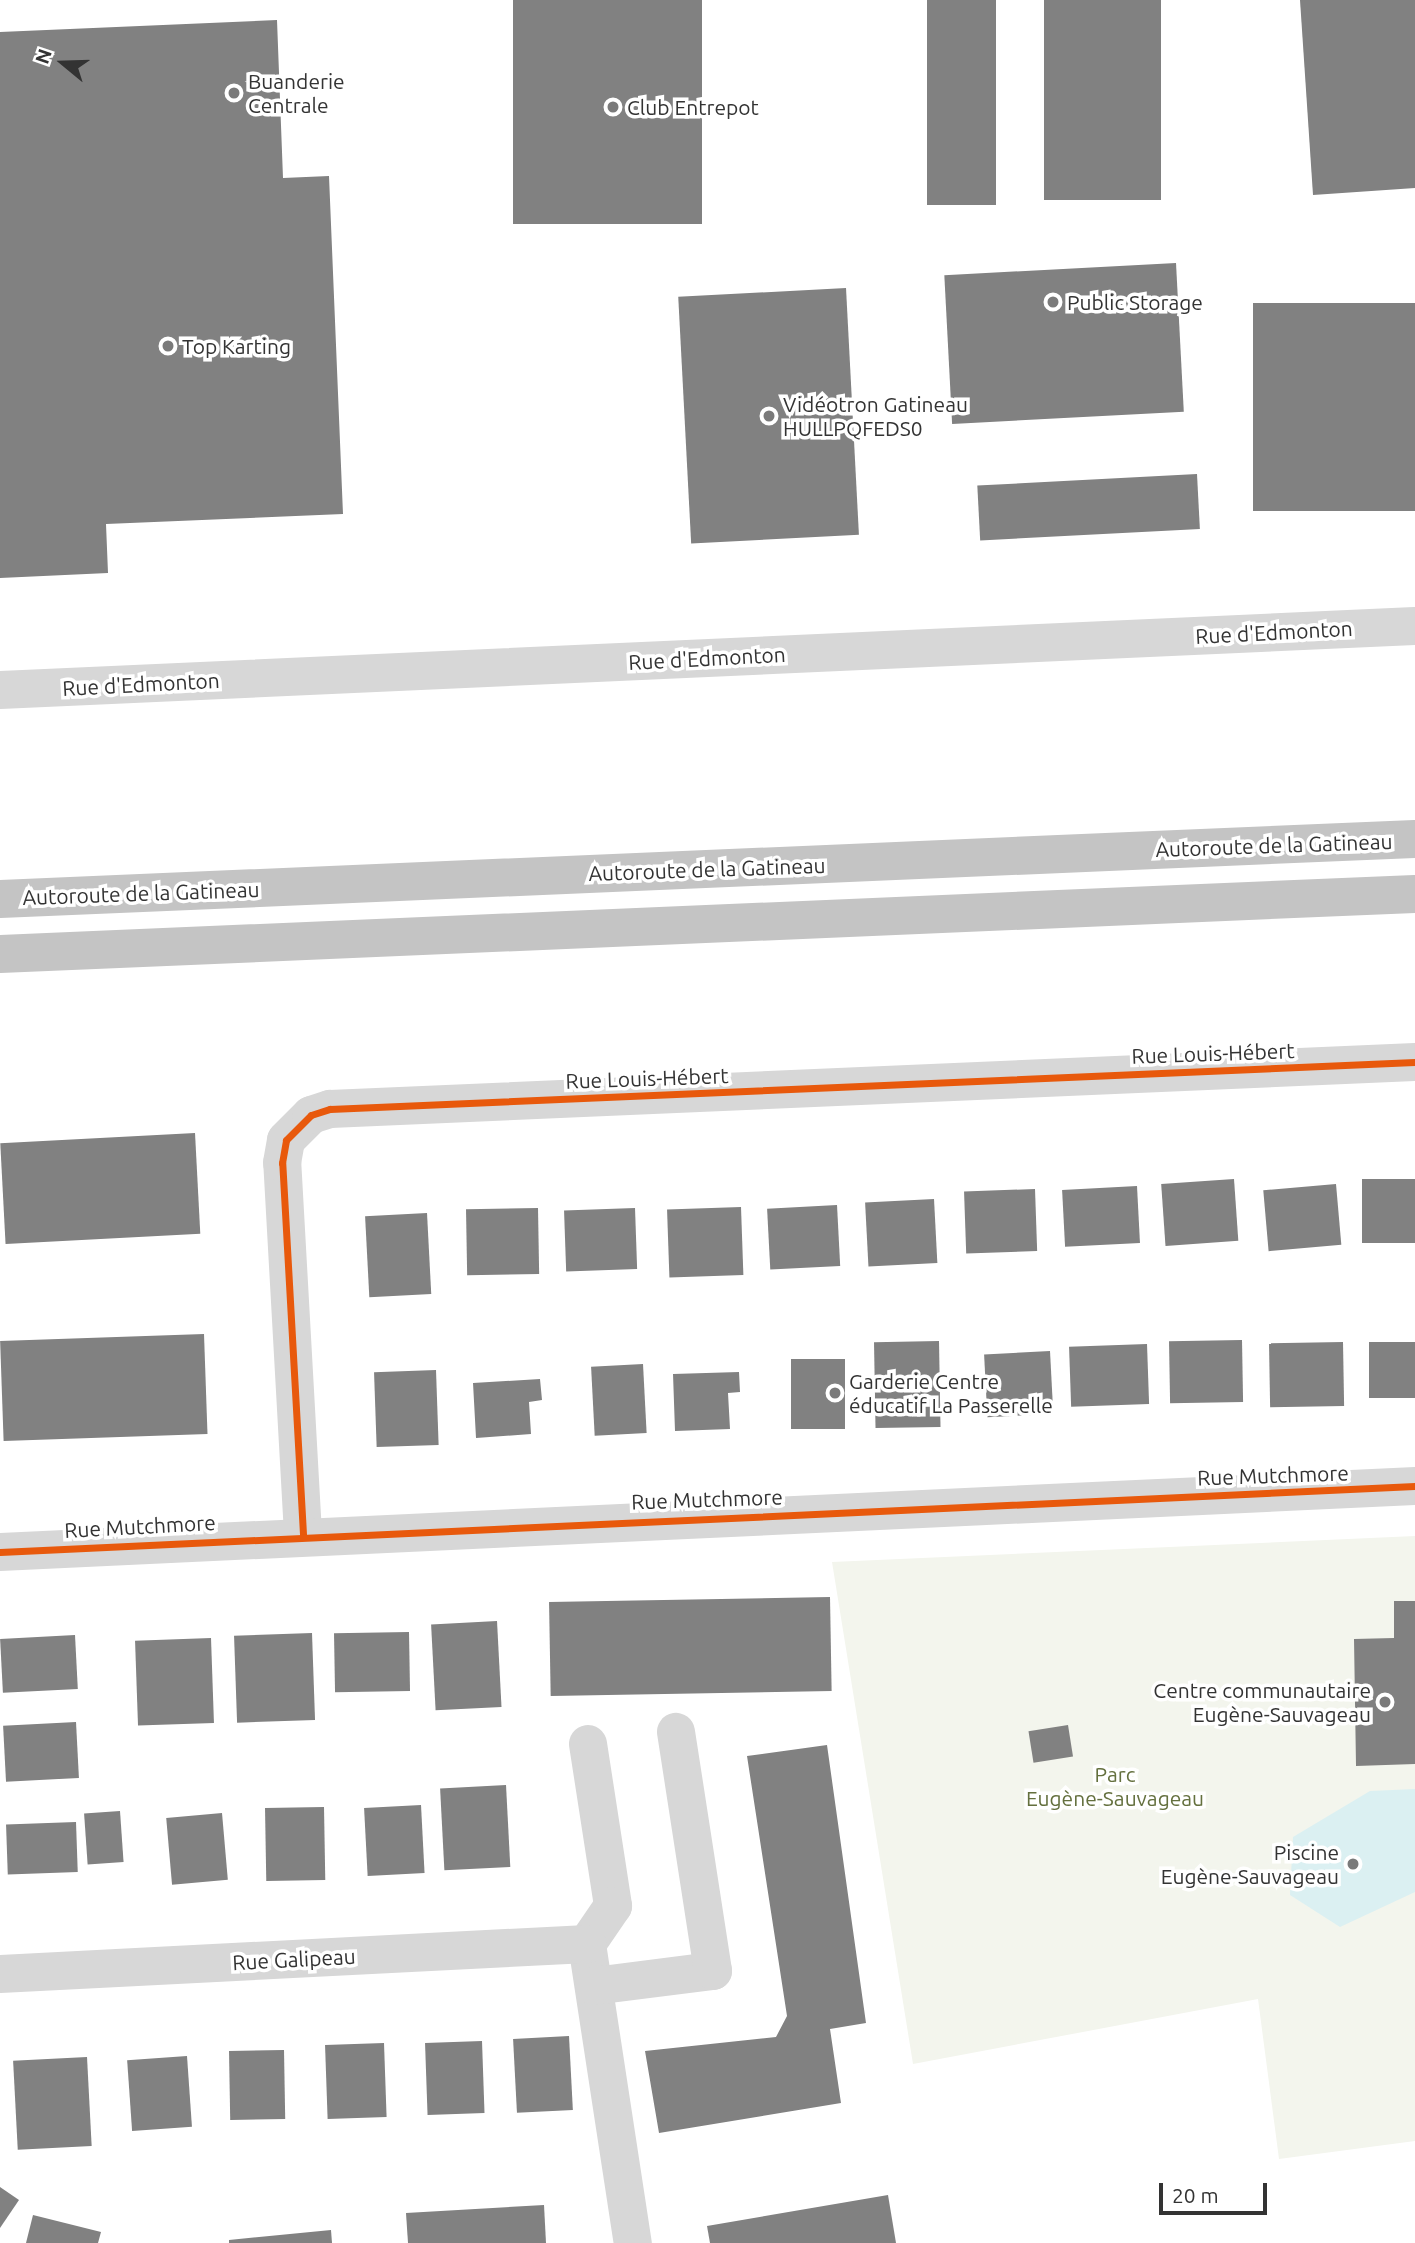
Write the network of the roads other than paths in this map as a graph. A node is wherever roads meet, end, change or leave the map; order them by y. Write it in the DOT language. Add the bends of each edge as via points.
graph roads {
  1 [pos="1415,625"];
  2 [pos="0,690"];
  3 [pos="1415,839"];
  4 [pos="1415,894"];
  5 [pos="0,899"];
  6 [pos="0,954"];
  7 [pos="1415,1062"];
  8 [pos="1415,1486"];
  9 [pos="303,1534"];
  10 [pos="0,1552"];
  11 [pos="676,1732"];
  12 [pos="588,1744"];
  13 [pos="587,1944"];
  14 [pos="0,1974"];
  15 [pos="594,1986"];
  16 [pos="633,2243"];
  1 -- 2 [label="street, Rue d'Edmonton"];
  3 -- 5 [label="highway, Autoroute de la Gatineau"];
  4 -- 6 [label="highway"];
  7 -- 9 [label="street, Rue Louis-Hébert" via="330,1109 311,1115 286,1140 282,1163"];
  8 -- 9 [label="street, Rue Mutchmore"];
  9 -- 10 [label="street, Rue Mutchmore"];
  11 -- 15 [label="street" via="713,1971"];
  12 -- 13 [label="street" via="613,1906"];
  13 -- 14 [label="street, Rue Galipeau"];
  13 -- 15 [label="street"];
  15 -- 16 [label="street"];
}
